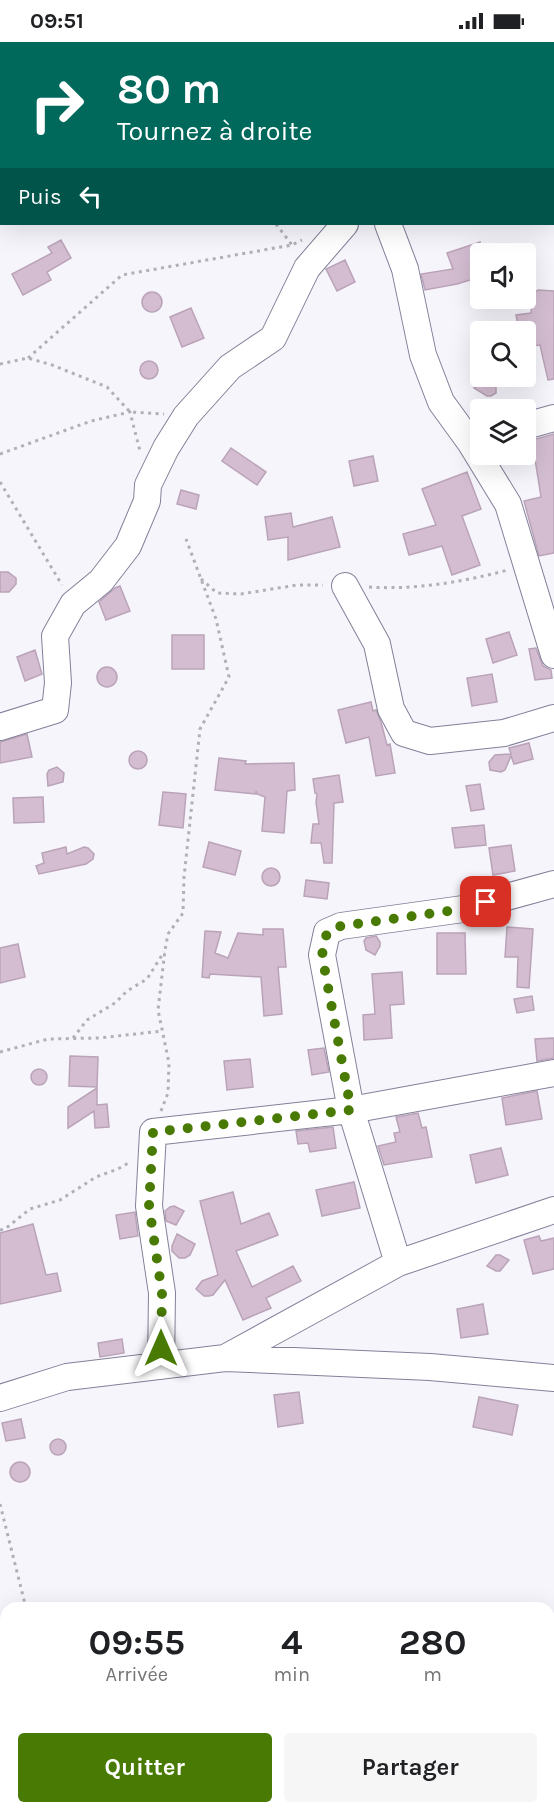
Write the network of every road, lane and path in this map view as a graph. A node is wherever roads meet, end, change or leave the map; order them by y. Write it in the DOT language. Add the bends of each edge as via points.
graph roads {
  1 [pos="277,225"];
  2 [pos="344,225"];
  3 [pos="388,225"];
  4 [pos="302,239"];
  5 [pos="292,245"];
  6 [pos="28,358"];
  7 [pos="0,364"];
  8 [pos="130,412"];
  9 [pos="186,416"];
  10 [pos="554,418"];
  11 [pos="536,423"];
  12 [pos="470,434"];
  13 [pos="0,454"];
  14 [pos="140,454"];
  15 [pos="488,465"];
  16 [pos="0,482"];
  17 [pos="186,539"];
  18 [pos="345,586"];
  19 [pos="73,604"];
  20 [pos="554,655"];
  21 [pos="554,718"];
  22 [pos="0,727"];
  23 [pos="554,884"];
  24 [pos="165,950"];
  25 [pos="162,1031"];
  26 [pos="73,1038"];
  27 [pos="0,1052"];
  28 [pos="554,1073"];
  29 [pos="351,1110"];
  30 [pos="153,1140"];
  31 [pos="554,1210"];
  32 [pos="0,1230"];
  33 [pos="398,1263"];
  34 [pos="225,1358"];
  35 [pos="161,1366"];
  36 [pos="554,1378"];
  37 [pos="0,1398"];
  38 [pos="0,1504"];
  39 [pos="24,1602"];
  1 -- 5 [label="path"];
  2 -- 9 [label="street" via="307,268 273,338 230,367"];
  3 -- 12 [label="street" via="405,269 423,354 437,393"];
  4 -- 5 [label="path"];
  5 -- 6 [label="path" via="122,275"];
  6 -- 7 [label="path"];
  6 -- 8 [label="path" via="107,387"];
  8 -- 9 [label="path"];
  8 -- 13 [label="path" via="91,421"];
  8 -- 14 [label="path"];
  9 -- 19 [label="street" via="148,485 147,501 128,546 101,581"];
  10 -- 11 [label="street"];
  15 -- 20 [label="street" via="508,504"];
  16 -- 19 [label="path"];
  17 -- 24 [label="path" via="216,618 229,677 200,729 183,912 168,934"];
  18 -- 21 [label="street" via="377,644 391,709 404,733 430,741 504,733"];
  19 -- 22 [label="street" via="55,636 55,710"];
  23 -- 29 [label="street" via="464,909 341,926 327,932 322,955"];
  24 -- 25 [label="path" via="158,1010"];
  24 -- 26 [label="path" via="147,979 87,1020"];
  25 -- 26 [label="path"];
  25 -- 30 [label="path" via="169,1063 168,1093"];
  26 -- 27 [label="path" via="48,1039"];
  28 -- 29 [label="street"];
  29 -- 30 [label="street"];
  29 -- 33 [label="street"];
  30 -- 32 [label="path" via="118,1169 96,1177 60,1200 30,1209"];
  30 -- 35 [label="street" via="149,1206 162,1293"];
  31 -- 33 [label="street"];
  33 -- 34 [label="street"];
  34 -- 35 [label="street"];
  34 -- 36 [label="street" via="430,1367"];
  35 -- 37 [label="street" via="68,1377"];
  38 -- 39 [label="path"];
}
